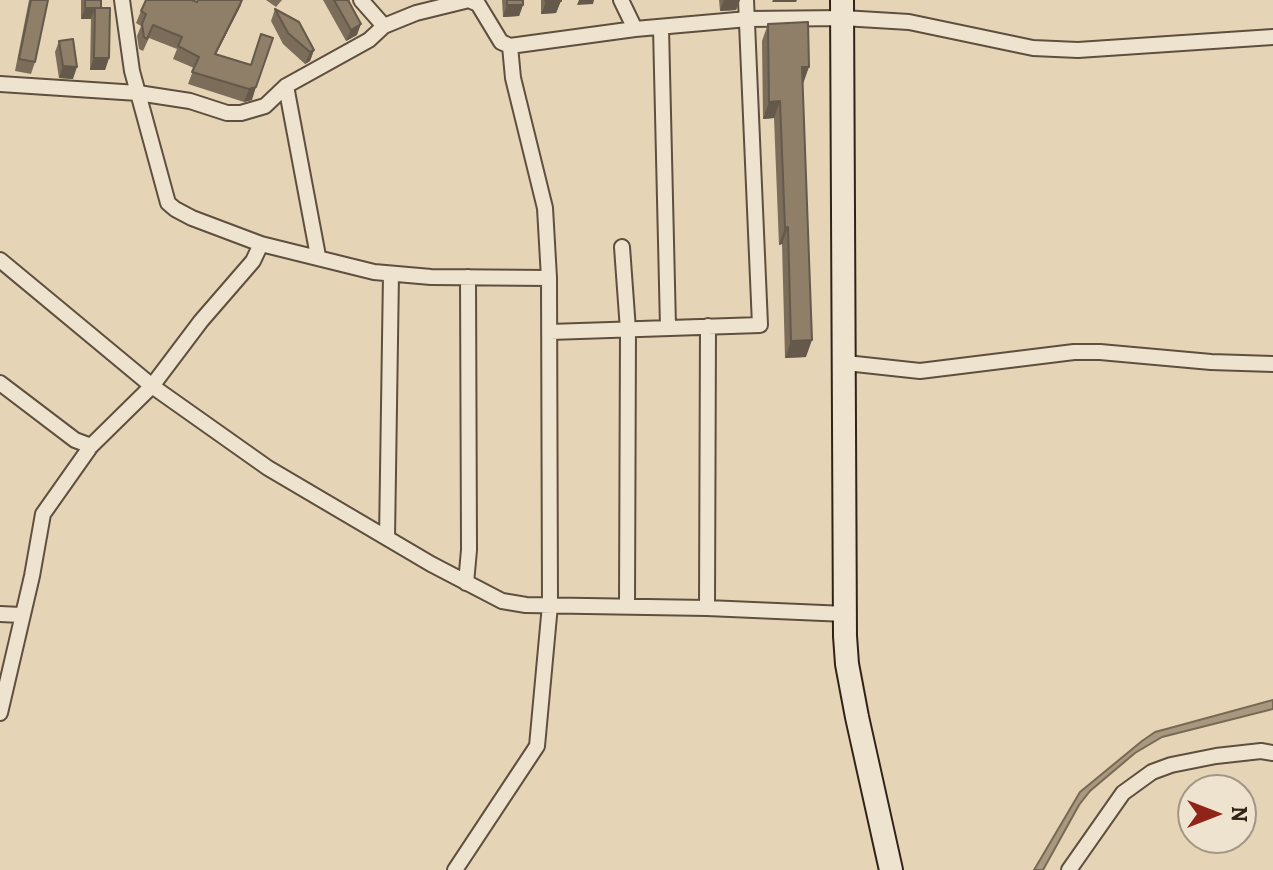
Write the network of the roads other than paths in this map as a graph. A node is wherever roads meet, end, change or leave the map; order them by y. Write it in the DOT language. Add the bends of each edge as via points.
graph roads {
  1 [pos="122,0"];
  2 [pos="361,0"];
  3 [pos="621,0"];
  4 [pos="746,0"];
  5 [pos="842,9"];
  6 [pos="748,19"];
  7 [pos="384,26"];
  8 [pos="661,28"];
  9 [pos="635,29"];
  10 [pos="1273,37"];
  11 [pos="510,46"];
  12 [pos="0,84"];
  13 [pos="286,86"];
  14 [pos="138,93"];
  15 [pos="261,244"];
  16 [pos="622,247"];
  17 [pos="318,256"];
  18 [pos="0,260"];
  19 [pos="391,274"];
  20 [pos="468,277"];
  21 [pos="549,278"];
  22 [pos="708,326"];
  23 [pos="668,327"];
  24 [pos="628,330"];
  25 [pos="550,332"];
  26 [pos="846,363"];
  27 [pos="1273,364"];
  28 [pos="0,383"];
  29 [pos="152,386"];
  30 [pos="91,446"];
  31 [pos="387,538"];
  32 [pos="466,583"];
  33 [pos="550,605"];
  34 [pos="627,606"];
  35 [pos="707,608"];
  36 [pos="0,614"];
  37 [pos="846,614"];
  38 [pos="21,615"];
  39 [pos="0,713"];
  40 [pos="1273,753"];
  41 [pos="455,870"];
  42 [pos="891,870"];
  43 [pos="1069,870"];
  1 -- 14 [label="street"];
  2 -- 7 [label="street"];
  3 -- 9 [label="street"];
  4 -- 6 [label="street"];
  5 -- 6 [label="street"];
  5 -- 10 [label="street" via="1033,48 1078,50"];
  5 -- 26 [label="street"];
  6 -- 8 [label="street"];
  6 -- 22 [label="street" via="760,325"];
  7 -- 11 [label="street" via="469,0 478,4 501,42"];
  7 -- 13 [label="street" via="369,40"];
  8 -- 9 [label="street"];
  8 -- 23 [label="street"];
  9 -- 11 [label="street"];
  11 -- 21 [label="street" via="545,208"];
  12 -- 14 [label="street"];
  13 -- 14 [label="street" via="265,106 241,113"];
  13 -- 17 [label="street"];
  14 -- 15 [label="street" via="168,203 192,218"];
  15 -- 17 [label="street"];
  15 -- 29 [label="street" via="253,261"];
  16 -- 24 [label="street"];
  17 -- 19 [label="street"];
  18 -- 29 [label="street"];
  19 -- 20 [label="street"];
  19 -- 31 [label="street"];
  20 -- 21 [label="street"];
  20 -- 32 [label="street"];
  21 -- 25 [label="street"];
  22 -- 23 [label="street"];
  22 -- 35 [label="street"];
  23 -- 24 [label="street"];
  24 -- 25 [label="street"];
  24 -- 34 [label="street"];
  25 -- 33 [label="street"];
  26 -- 27 [label="street" via="920,371 1100,352"];
  26 -- 37 [label="street"];
  28 -- 30 [label="street" via="75,440"];
  29 -- 30 [label="street"];
  29 -- 31 [label="street" via="268,468"];
  30 -- 38 [label="street" via="43,514"];
  31 -- 32 [label="street"];
  32 -- 33 [label="street" via="502,601"];
  33 -- 34 [label="street"];
  33 -- 41 [label="street" via="537,746"];
  34 -- 35 [label="street"];
  35 -- 37 [label="street"];
  36 -- 38 [label="street"];
  37 -- 42 [label="street" via="847,664"];
  38 -- 39 [label="street"];
  40 -- 43 [label="street" via="1216,756 1152,772 1123,793"];
}
